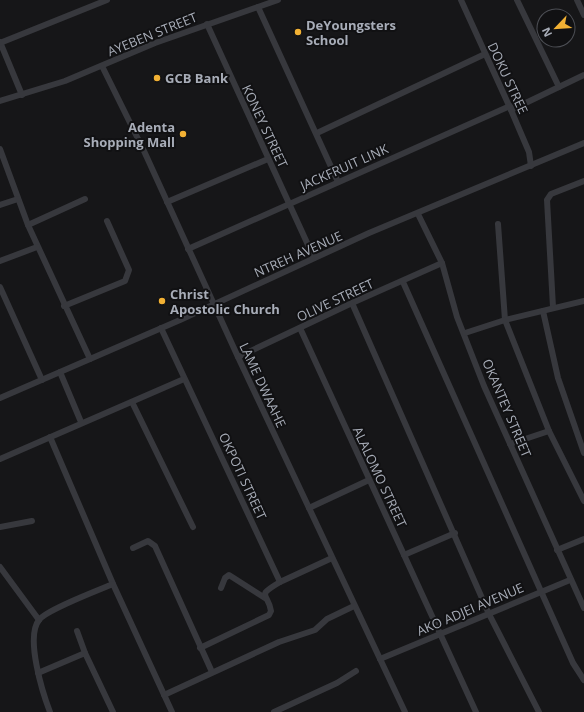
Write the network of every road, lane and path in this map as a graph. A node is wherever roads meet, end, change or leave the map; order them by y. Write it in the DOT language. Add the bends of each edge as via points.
graph roads {
  1 [pos="107,0"];
  2 [pos="278,0"];
  3 [pos="461,0"];
  4 [pos="517,0"];
  5 [pos="577,0"];
  6 [pos="258,7"];
  7 [pos="584,15"];
  8 [pos="207,24"];
  9 [pos="0,43"];
  10 [pos="485,54"];
  11 [pos="102,66"];
  12 [pos="584,76"];
  13 [pos="559,87"];
  14 [pos="22,94"];
  15 [pos="0,102"];
  16 [pos="511,108"];
  17 [pos="317,133"];
  18 [pos="584,143"];
  19 [pos="0,150"];
  20 [pos="268,159"];
  21 [pos="531,166"];
  22 [pos="584,181"];
  23 [pos="338,182"];
  24 [pos="18,199"];
  25 [pos="85,199"];
  26 [pos="167,202"];
  27 [pos="0,204"];
  28 [pos="289,204"];
  29 [pos="418,214"];
  30 [pos="107,221"];
  31 [pos="498,224"];
  32 [pos="28,225"];
  33 [pos="37,247"];
  34 [pos="188,249"];
  35 [pos="314,258"];
  36 [pos="0,261"];
  37 [pos="442,264"];
  38 [pos="403,282"];
  39 [pos="0,288"];
  40 [pos="584,300"];
  41 [pos="352,303"];
  42 [pos="214,304"];
  43 [pos="64,306"];
  44 [pos="553,307"];
  45 [pos="543,311"];
  46 [pos="505,320"];
  47 [pos="161,328"];
  48 [pos="300,328"];
  49 [pos="465,333"];
  50 [pos="238,357"];
  51 [pos="90,359"];
  52 [pos="60,372"];
  53 [pos="184,379"];
  54 [pos="42,380"];
  55 [pos="0,398"];
  56 [pos="132,402"];
  57 [pos="81,422"];
  58 [pos="549,431"];
  59 [pos="50,437"];
  60 [pos="510,444"];
  61 [pos="584,453"];
  62 [pos="0,459"];
  63 [pos="369,480"];
  64 [pos="582,492"];
  65 [pos="584,501"];
  66 [pos="309,508"];
  67 [pos="32,521"];
  68 [pos="0,527"];
  69 [pos="193,527"];
  70 [pos="454,533"];
  71 [pos="584,539"];
  72 [pos="133,548"];
  73 [pos="558,550"];
  74 [pos="404,555"];
  75 [pos="332,558"];
  76 [pos="0,567"];
  77 [pos="570,580"];
  78 [pos="280,582"];
  79 [pos="113,584"];
  80 [pos="221,588"];
  81 [pos="540,591"];
  82 [pos="265,598"];
  83 [pos="354,606"];
  84 [pos="584,608"];
  85 [pos="489,614"];
  86 [pos="39,620"];
  87 [pos="77,631"];
  88 [pos="440,635"];
  89 [pos="200,648"];
  90 [pos="85,653"];
  91 [pos="380,659"];
  92 [pos="356,671"];
  93 [pos="212,672"];
  94 [pos="38,673"];
  95 [pos="583,677"];
  96 [pos="164,695"];
  97 [pos="50,712"];
  98 [pos="113,712"];
  99 [pos="172,712"];
  100 [pos="274,712"];
  101 [pos="405,712"];
  102 [pos="476,712"];
  103 [pos="539,712"];
  1 -- 9 [label="street"];
  2 -- 6 [label="street, AYEBEN STREET"];
  3 -- 10 [label="street, DOKU STREE"];
  4 -- 13 [label="street"];
  5 -- 7 [label="street"];
  6 -- 8 [label="street, AYEBEN STREET"];
  6 -- 17 [label="street"];
  8 -- 11 [label="street, AYEBEN STREET"];
  8 -- 20 [label="street, KONEY STREET"];
  9 -- 14 [label="street"];
  10 -- 16 [label="street, DOKU STREE"];
  10 -- 17 [label="street"];
  11 -- 14 [label="street, AYEBEN STREET"];
  11 -- 26 [label="street, LAME DWAAHE"];
  12 -- 13 [label="street, JACKFRUIT LINK"];
  13 -- 16 [label="street, JACKFRUIT LINK"];
  14 -- 15 [label="street, AYEBEN STREET"];
  16 -- 21 [label="street, DOKU STREE" via="529,152"];
  16 -- 23 [label="street, JACKFRUIT LINK"];
  17 -- 23 [label="street"];
  18 -- 21 [label="street, NTREH AVENUE"];
  19 -- 24 [label="street"];
  20 -- 26 [label="street"];
  20 -- 28 [label="street, KONEY STREET"];
  21 -- 29 [label="street, NTREH AVENUE"];
  22 -- 44 [label="street" via="548,196"];
  23 -- 28 [label="street, JACKFRUIT LINK"];
  24 -- 27 [label="street"];
  24 -- 32 [label="street"];
  25 -- 32 [label="street"];
  26 -- 34 [label="street, LAME DWAAHE"];
  28 -- 34 [label="street, JACKFRUIT LINK"];
  28 -- 35 [label="street, KONEY STREET"];
  29 -- 35 [label="street, NTREH AVENUE"];
  29 -- 37 [label="street, OKANTEY STREET"];
  30 -- 43 [label="street" via="129,270 128,277 125,281"];
  31 -- 46 [label="street"];
  32 -- 33 [label="street"];
  33 -- 36 [label="street"];
  33 -- 43 [label="street"];
  34 -- 42 [label="street, LAME DWAAHE"];
  35 -- 42 [label="street, NTREH AVENUE"];
  37 -- 38 [label="street, OLIVE STREET"];
  37 -- 49 [label="street, OKANTEY STREET" via="457,317"];
  38 -- 41 [label="street, OLIVE STREET"];
  38 -- 81 [label="street"];
  39 -- 54 [label="street"];
  40 -- 44 [label="street"];
  41 -- 48 [label="street, OLIVE STREET"];
  41 -- 70 [label="street"];
  42 -- 47 [label="street, NTREH AVENUE"];
  42 -- 50 [label="street, LAME DWAAHE"];
  43 -- 51 [label="street"];
  44 -- 45 [label="street"];
  45 -- 46 [label="street"];
  45 -- 61 [label="street" via="558,378"];
  46 -- 49 [label="street"];
  46 -- 58 [label="street"];
  47 -- 51 [label="street, NTREH AVENUE"];
  47 -- 53 [label="street, OKPOTI STREET"];
  48 -- 50 [label="street, OLIVE STREET"];
  48 -- 63 [label="street, ALALOMO STREET"];
  49 -- 60 [label="street, OKANTEY STREET" via="484,386"];
  50 -- 66 [label="street, LAME DWAAHE"];
  51 -- 52 [label="street, NTREH AVENUE"];
  52 -- 54 [label="street, NTREH AVENUE"];
  52 -- 57 [label="street"];
  53 -- 56 [label="street"];
  53 -- 78 [label="street, OKPOTI STREET"];
  54 -- 55 [label="street, NTREH AVENUE"];
  56 -- 57 [label="street"];
  56 -- 69 [label="street"];
  57 -- 59 [label="street"];
  58 -- 60 [label="street"];
  58 -- 64 [label="street"];
  59 -- 62 [label="street"];
  59 -- 79 [label="street"];
  60 -- 73 [label="street, OKANTEY STREET"];
  63 -- 66 [label="street"];
  63 -- 74 [label="street, ALALOMO STREET"];
  64 -- 65 [label="street"];
  66 -- 75 [label="street, LAME DWAAHE"];
  67 -- 68 [label="street"];
  70 -- 74 [label="street"];
  70 -- 85 [label="street"];
  71 -- 73 [label="street"];
  72 -- 89 [label="street" via="148,541 155,546"];
  73 -- 77 [label="street, OKANTEY STREET"];
  74 -- 88 [label="street, ALALOMO STREET"];
  75 -- 78 [label="street"];
  75 -- 83 [label="street, LAME DWAAHE"];
  76 -- 86 [label="street"];
  77 -- 81 [label="street, AKO ADJEI AVENUE"];
  77 -- 84 [label="street, OKANTEY STREET"];
  78 -- 82 [label="street" via="269,589"];
  79 -- 86 [label="street" via="76,599"];
  79 -- 96 [label="street"];
  80 -- 82 [label="street" via="225,578 229,576"];
  81 -- 85 [label="street, AKO ADJEI AVENUE"];
  81 -- 95 [label="street" via="572,663"];
  82 -- 89 [label="street" via="271,608 269,615"];
  83 -- 91 [label="street, LAME DWAAHE"];
  83 -- 93 [label="street" via="327,619 308,633 295,635"];
  85 -- 88 [label="street, AKO ADJEI AVENUE"];
  85 -- 103 [label="street"];
  86 -- 94 [label="street" via="35,636"];
  87 -- 90 [label="street"];
  88 -- 91 [label="street, AKO ADJEI AVENUE"];
  88 -- 102 [label="street, ALALOMO STREET"];
  89 -- 93 [label="street"];
  90 -- 94 [label="street"];
  90 -- 98 [label="street"];
  91 -- 101 [label="street, LAME DWAAHE"];
  92 -- 100 [label="street"];
  93 -- 96 [label="street"];
  94 -- 97 [label="street"];
  96 -- 99 [label="street"];
}
